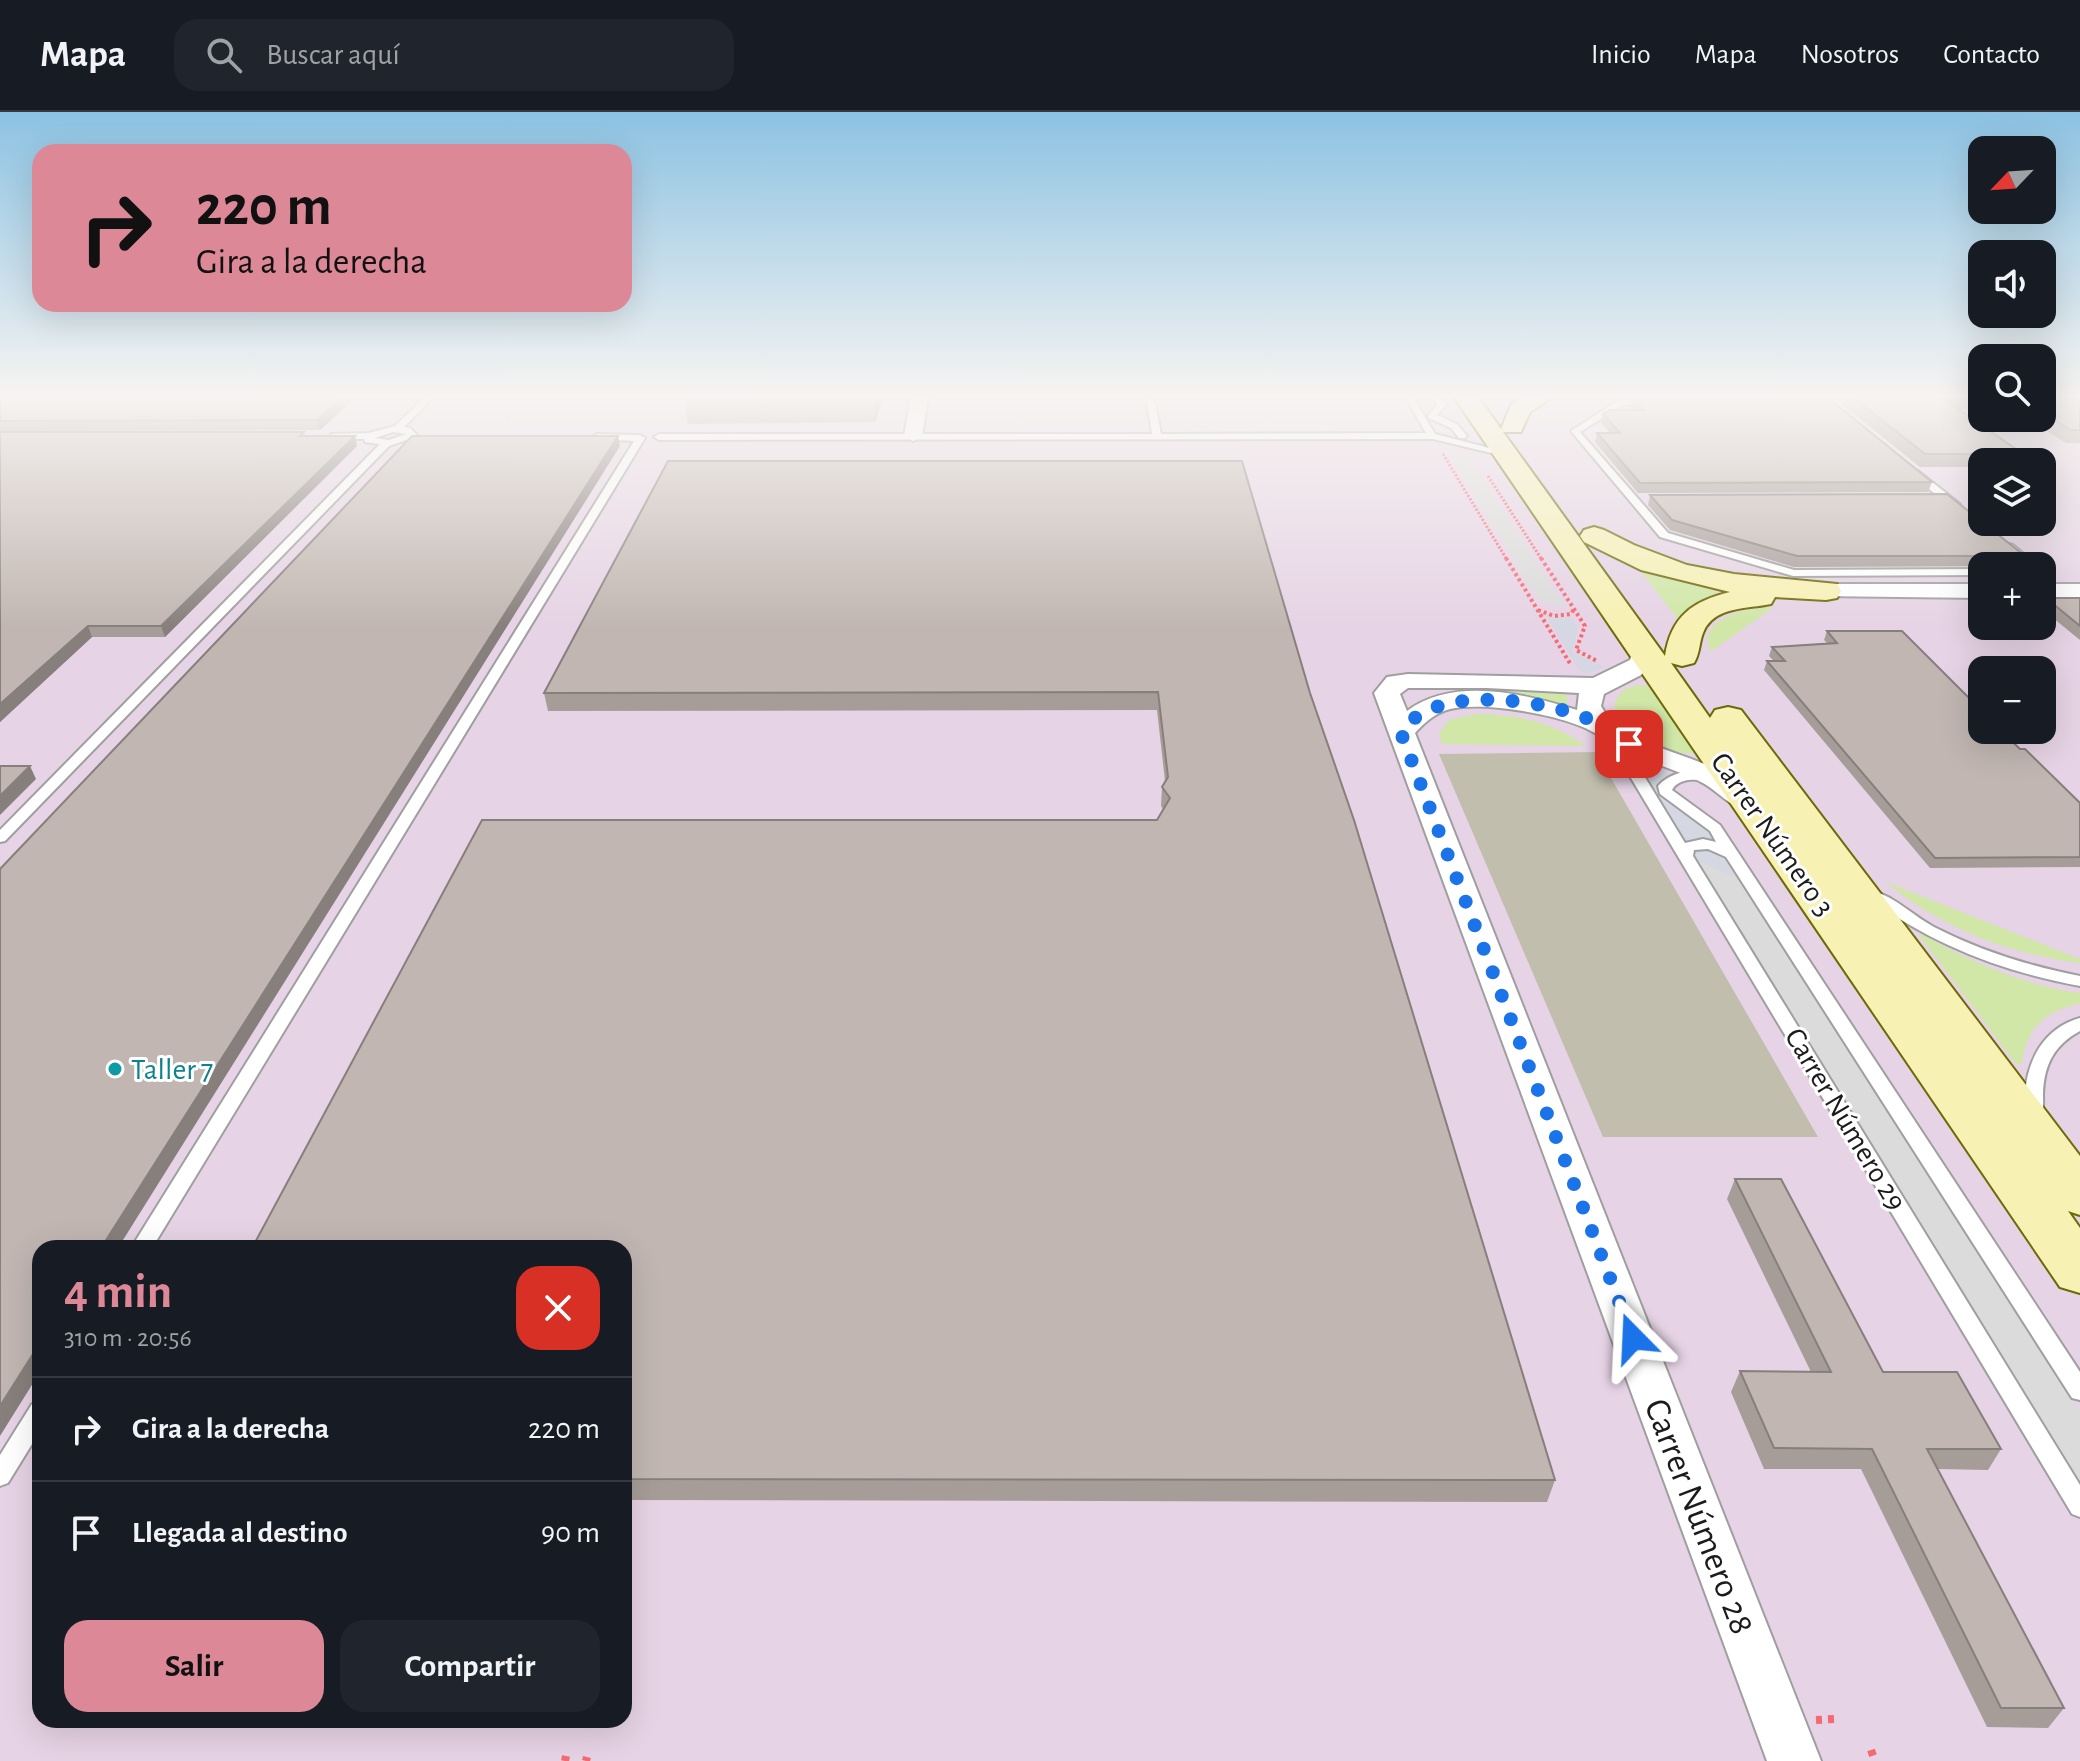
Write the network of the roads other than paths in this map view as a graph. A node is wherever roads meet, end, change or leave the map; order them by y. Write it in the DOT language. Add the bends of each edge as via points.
graph roads {
  1 [pos="357,474"];
  2 [pos="618,474"];
  3 [pos="1529,474"];
  4 [pos="1538,474"];
  5 [pos="1611,474"];
  6 [pos="1917,474"];
  7 [pos="1930,498"];
  8 [pos="1945,498"];
  9 [pos="1632,499"];
  10 [pos="1647,499"];
  11 [pos="1968,515"];
  12 [pos="1594,536"];
  13 [pos="1995,537"];
  14 [pos="2015,552"];
  15 [pos="1968,572"];
  16 [pos="1826,591"];
  17 [pos="1968,591"];
  18 [pos="2056,591"];
  19 [pos="2080,591"];
  20 [pos="1642,656"];
  21 [pos="1682,656"];
  22 [pos="1598,686"];
  23 [pos="1607,730"];
  24 [pos="1401,733"];
  25 [pos="1713,777"];
  26 [pos="1758,813"];
  27 [pos="0,838"];
  28 [pos="1686,855"];
  29 [pos="1734,856"];
  30 [pos="1840,870"];
  31 [pos="2080,981"];
  32 [pos="2080,1024"];
  33 [pos="2035,1133"];
  34 [pos="2080,1195"];
  35 [pos="146,1240"];
  36 [pos="2080,1271"];
  37 [pos="2080,1391"];
  38 [pos="32,1424"];
  39 [pos="0,1476"];
  40 [pos="2080,1506"];
  41 [pos="1794,1761"];
  1 -- 27 [label="lane"];
  2 -- 35 [label="lane"];
  3 -- 20 [label="main road, Carrer Número 3"];
  4 -- 12 [label="main road, Carrer Número 3"];
  5 -- 9 [label="lane"];
  6 -- 8 [label="lane"];
  7 -- 8 [label="lane"];
  8 -- 11 [label="lane"];
  9 -- 10 [label="lane"];
  9 -- 15 [label="lane" via="1664,535 1793,573"];
  12 -- 16 [label="main road" via="1634,558 1691,578"];
  12 -- 21 [label="main road, Carrer Número 3"];
  13 -- 14 [label="lane"];
  16 -- 17 [label="street"];
  16 -- 21 [label="main road" via="1748,598 1709,608 1683,634"];
  18 -- 19 [label="street"];
  20 -- 22 [label="street"];
  20 -- 26 [label="main road, Carrer Número 3"];
  21 -- 30 [label="main road, Carrer Número 3"];
  22 -- 23 [label="street" via="1588,704"];
  22 -- 24 [label="street, Carrer Número 28" via="1396,682 1387,693"];
  23 -- 24 [label="street" via="1531,704 1465,699 1417,713"];
  23 -- 25 [label="street" via="1647,753"];
  23 -- 28 [label="lane, Carrer Número 29"];
  24 -- 41 [label="street, Carrer Número 28"];
  25 -- 26 [label="street"];
  25 -- 29 [label="lane, Carrer Número 29" via="1679,777 1668,782 1665,791 1710,822"];
  26 -- 36 [label="main road, Carrer Número 3"];
  28 -- 29 [label="lane" via="1692,845 1708,844"];
  28 -- 40 [label="lane, Carrer Número 29"];
  29 -- 37 [label="lane, Carrer Número 29"];
  30 -- 31 [label="lane" via="1891,909 1955,942 2010,965"];
  30 -- 33 [label="main road, Carrer Número 3"];
  32 -- 33 [label="lane" via="2052,1042 2036,1063"];
  33 -- 34 [label="main road, Carrer Número 3"];
  38 -- 39 [label="lane"];
}
